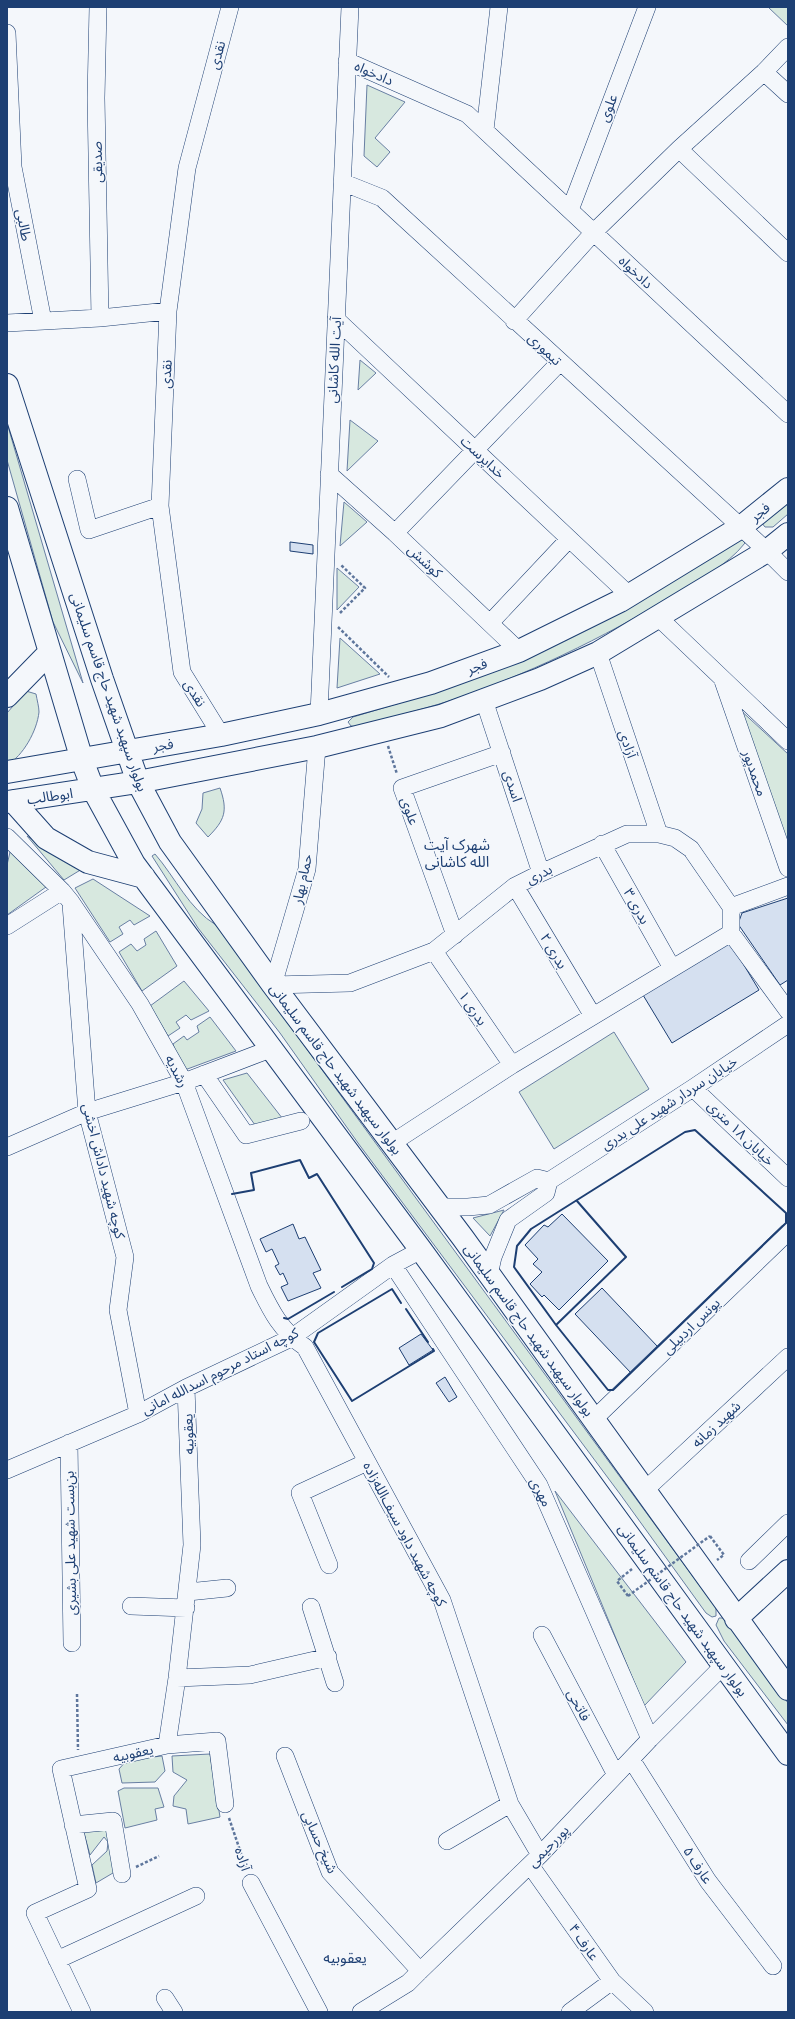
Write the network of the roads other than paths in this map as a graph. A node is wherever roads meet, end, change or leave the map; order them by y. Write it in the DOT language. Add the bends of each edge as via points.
graph roads {
  1 [pos="98,7"];
  2 [pos="230,7"];
  3 [pos="350,7"];
  4 [pos="499,7"];
  5 [pos="647,7"];
  6 [pos="7,33"];
  7 [pos="788,47"];
  8 [pos="347,61"];
  9 [pos="764,72"];
  10 [pos="788,94"];
  11 [pos="485,130"];
  12 [pos="679,149"];
  13 [pos="342,182"];
  14 [pos="570,210"];
  15 [pos="594,232"];
  16 [pos="788,253"];
  17 [pos="168,311"];
  18 [pos="100,318"];
  19 [pos="336,319"];
  20 [pos="43,321"];
  21 [pos="514,321"];
  22 [pos="7,323"];
  23 [pos="560,362"];
  24 [pos="7,385"];
  25 [pos="788,414"];
  26 [pos="474,449"];
  27 [pos="329,474"];
  28 [pos="77,479"];
  29 [pos="788,489"];
  30 [pos="160,506"];
  31 [pos="7,508"];
  32 [pos="741,527"];
  33 [pos="395,533"];
  34 [pos="788,534"];
  35 [pos="569,539"];
  36 [pos="767,551"];
  37 [pos="788,572"];
  38 [pos="629,595"];
  39 [pos="658,617"];
  40 [pos="490,624"];
  41 [pos="519,650"];
  42 [pos="49,653"];
  43 [pos="598,654"];
  44 [pos="722,678"];
  45 [pos="7,696"];
  46 [pos="484,700"];
  47 [pos="319,714"];
  48 [pos="221,735"];
  49 [pos="788,741"];
  50 [pos="317,746"];
  51 [pos="128,751"];
  52 [pos="502,753"];
  53 [pos="82,760"];
  54 [pos="7,772"];
  55 [pos="138,782"];
  56 [pos="93,789"];
  57 [pos="10,801"];
  58 [pos="658,834"];
  59 [pos="7,837"];
  60 [pos="602,844"];
  61 [pos="788,868"];
  62 [pos="541,872"];
  63 [pos="144,876"];
  64 [pos="515,886"];
  65 [pos="788,886"];
  66 [pos="67,896"];
  67 [pos="731,907"];
  68 [pos="7,926"];
  69 [pos="731,933"];
  70 [pos="455,935"];
  71 [pos="434,951"];
  72 [pos="672,968"];
  73 [pos="273,985"];
  74 [pos="788,1011"];
  75 [pos="593,1016"];
  76 [pos="788,1024"];
  77 [pos="273,1048"];
  78 [pos="512,1065"];
  79 [pos="204,1074"];
  80 [pos="184,1082"];
  81 [pos="693,1088"];
  82 [pos="87,1112"];
  83 [pos="301,1121"];
  84 [pos="392,1143"];
  85 [pos="7,1147"];
  86 [pos="788,1178"];
  87 [pos="549,1180"];
  88 [pos="440,1207"];
  89 [pos="788,1232"];
  90 [pos="422,1250"];
  91 [pos="393,1265"];
  92 [pos="489,1275"];
  93 [pos="290,1338"];
  94 [pos="788,1357"];
  95 [pos="186,1391"];
  96 [pos="138,1414"];
  97 [pos="593,1420"];
  98 [pos="69,1443"];
  99 [pos="367,1462"];
  100 [pos="7,1470"];
  101 [pos="644,1491"];
  102 [pos="788,1523"];
  103 [pos="749,1561"];
  104 [pos="329,1565"];
  105 [pos="788,1571"];
  106 [pos="227,1588"];
  107 [pos="187,1600"];
  108 [pos="131,1606"];
  109 [pos="311,1607"];
  110 [pos="736,1619"];
  111 [pos="542,1635"];
  112 [pos="72,1642"];
  113 [pos="328,1657"];
  114 [pos="723,1666"];
  115 [pos="177,1678"];
  116 [pos="335,1683"];
  117 [pos="788,1689"];
  118 [pos="650,1739"];
  119 [pos="167,1745"];
  120 [pos="788,1754"];
  121 [pos="285,1756"];
  122 [pos="631,1759"];
  123 [pos="616,1775"];
  124 [pos="225,1804"];
  125 [pos="510,1804"];
  126 [pos="73,1825"];
  127 [pos="448,1841"];
  128 [pos="535,1860"];
  129 [pos="122,1874"];
  130 [pos="251,1884"];
  131 [pos="196,1896"];
  132 [pos="58,1960"];
  133 [pos="773,1966"];
  134 [pos="420,1971"];
  135 [pos="612,1981"];
  136 [pos="366,2011"];
  137 [pos="82,2012"];
  138 [pos="319,2012"];
  139 [pos="570,2012"];
  140 [pos="645,2012"];
  1 -- 18 [label="street, صدیقی" via="96,98"];
  2 -- 17 [label="street, نقدی" via="186,168"];
  3 -- 8 [label="street, آیت الله کاشانی"];
  4 -- 11 [label="street"];
  5 -- 14 [label="street, علوی"];
  6 -- 20 [label="street, طالبی" via="13,167"];
  7 -- 9 [label="street"];
  8 -- 11 [label="street, دادخواه" via="467,114"];
  8 -- 13 [label="street, آیت الله کاشانی"];
  9 -- 10 [label="street"];
  9 -- 12 [label="street"];
  11 -- 14 [label="street, دادخواه"];
  12 -- 15 [label="street"];
  12 -- 16 [label="street"];
  13 -- 19 [label="street, آیت الله کاشانی"];
  13 -- 21 [label="street, تیموری" via="382,198"];
  14 -- 15 [label="street, دادخواه"];
  15 -- 21 [label="street"];
  15 -- 25 [label="street, دادخواه"];
  17 -- 18 [label="street"];
  17 -- 30 [label="street, نقدی"];
  18 -- 20 [label="street"];
  19 -- 26 [label="street, خداپرست"];
  19 -- 27 [label="street, آیت الله کاشانی"];
  20 -- 22 [label="street"];
  21 -- 23 [label="street, تیموری"];
  23 -- 26 [label="street"];
  23 -- 32 [label="street, تیموری"];
  24 -- 51 [label="main road, بولوار سپهبد شهید حاج قاسم سلیمانی" via="102,679"];
  26 -- 33 [label="street"];
  26 -- 35 [label="street, خداپرست"];
  27 -- 33 [label="street, کوشش"];
  27 -- 47 [label="street, آیت الله کاشانی" via="327,626"];
  28 -- 30 [label="street" via="89,530"];
  29 -- 32 [label="main road, فجر"];
  30 -- 48 [label="street, نقدی" via="182,672"];
  31 -- 42 [label="main road, بولوار سپهبد شهید حاج قاسم سلیمانی"];
  32 -- 36 [label="street, تیموری"];
  32 -- 38 [label="main road, فجر"];
  33 -- 40 [label="street, کوشش"];
  34 -- 36 [label="main road"];
  35 -- 38 [label="street, خداپرست"];
  35 -- 40 [label="street"];
  36 -- 37 [label="street, تیموری"];
  36 -- 39 [label="main road"];
  38 -- 41 [label="main road, فجر"];
  39 -- 43 [label="main road"];
  39 -- 44 [label="street"];
  40 -- 41 [label="street, کوشش"];
  41 -- 47 [label="main road, فجر" via="431,683"];
  42 -- 45 [label="main road"];
  42 -- 53 [label="main road, بولوار سپهبد شهید حاج قاسم سلیمانی"];
  43 -- 46 [label="main road"];
  43 -- 58 [label="street, آزادی"];
  44 -- 49 [label="street"];
  44 -- 61 [label="street, محمدپور"];
  46 -- 50 [label="main road" via="441,716"];
  46 -- 52 [label="street, اسدی"];
  47 -- 48 [label="main road, فجر"];
  47 -- 50 [label="main road"];
  48 -- 51 [label="main road, فجر"];
  50 -- 55 [label="main road"];
  50 -- 73 [label="street, حمام بهار" via="307,869"];
  51 -- 53 [label="main road, فجر"];
  51 -- 55 [label="main road, بولوار سپهبد شهید حاج قاسم سلیمانی"];
  52 -- 62 [label="street, اسدی"];
  52 -- 70 [label="street, علوی" via="402,788"];
  53 -- 54 [label="main road"];
  53 -- 56 [label="main road, بولوار سپهبد شهید حاج قاسم سلیمانی"];
  55 -- 56 [label="main road, ابوطالب"];
  55 -- 73 [label="main road, بولوار سپهبد شهید حاج قاسم سلیمانی" via="170,842"];
  56 -- 57 [label="main road, ابوطالب"];
  56 -- 63 [label="main road, بولوار سپهبد شهید حاج قاسم سلیمانی" via="134,864"];
  57 -- 63 [label="main road" via="46,838 88,862"];
  58 -- 60 [label="street, بدری" via="627,834"];
  58 -- 67 [label="street, بدری" via="675,838 691,849"];
  59 -- 66 [label="street, رشدیه"];
  60 -- 62 [label="street, بدری"];
  60 -- 72 [label="street, بدری ۳"];
  62 -- 64 [label="street, بدری"];
  63 -- 77 [label="main road, بولوار سپهبد شهید حاج قاسم سلیمانی"];
  64 -- 70 [label="street, بدری"];
  64 -- 75 [label="street, بدری ۲"];
  65 -- 67 [label="street"];
  66 -- 68 [label="street"];
  66 -- 80 [label="street, رشدیه" via="140,1004"];
  66 -- 82 [label="street, کوچه شهید داداش اخشی"];
  67 -- 69 [label="street"];
  69 -- 72 [label="street"];
  69 -- 74 [label="street"];
  70 -- 71 [label="street, بدری"];
  71 -- 73 [label="street, بدری" via="350,983"];
  71 -- 78 [label="street, بدری ۱"];
  72 -- 75 [label="street"];
  73 -- 84 [label="main road, بولوار سپهبد شهید حاج قاسم سلیمانی"];
  75 -- 78 [label="street"];
  76 -- 81 [label="street, خیابان سردار شهید علی بدری"];
  77 -- 79 [label="street"];
  77 -- 90 [label="main road, بولوار سپهبد شهید حاج قاسم سلیمانی"];
  78 -- 84 [label="street"];
  79 -- 80 [label="street"];
  79 -- 83 [label="street" via="246,1135"];
  80 -- 82 [label="street"];
  80 -- 93 [label="street, رشدیه" via="259,1286 273,1315"];
  81 -- 86 [label="street, خیابان ۱۸ متری"];
  81 -- 87 [label="street, خیابان سردار شهید علی بدری"];
  82 -- 85 [label="street"];
  82 -- 96 [label="street, کوچه شهید داداش اخشی" via="125,1257 118,1310"];
  84 -- 88 [label="main road, بولوار سپهبد شهید حاج قاسم سلیمانی"];
  87 -- 88 [label="street, خیابان سردار شهید علی بدری" via="537,1178 489,1205"];
  87 -- 92 [label="street" via="546,1193 508,1220 493,1257"];
  88 -- 92 [label="main road, بولوار سپهبد شهید حاج قاسم سلیمانی"];
  89 -- 97 [label="street, یونس اردبیلی"];
  90 -- 91 [label="street, کوچه استاد مرحوم اسدالله امانی"];
  90 -- 114 [label="main road, بولوار سپهبد شهید حاج قاسم سلیمانی"];
  91 -- 93 [label="street, کوچه استاد مرحوم اسدالله امانی"];
  91 -- 118 [label="street, مهری" via="540,1485"];
  92 -- 97 [label="main road, بولوار سپهبد شهید حاج قاسم سلیمانی"];
  93 -- 95 [label="street, کوچه استاد مرحوم اسدالله امانی"];
  93 -- 99 [label="street, کوچه شهید داود سیف‌الله‌زاده" via="305,1347"];
  94 -- 101 [label="street, شهید زمانه"];
  95 -- 96 [label="street, کوچه استاد مرحوم اسدالله امانی"];
  95 -- 107 [label="street, یعقوبیه" via="192,1545"];
  96 -- 98 [label="street, کوچه استاد مرحوم اسدالله امانی"];
  97 -- 101 [label="main road, بولوار سپهبد شهید حاج قاسم سلیمانی"];
  98 -- 100 [label="street, کوچه استاد مرحوم اسدالله امانی"];
  98 -- 112 [label="street, بن‌بست شهید علی بشیری"];
  99 -- 104 [label="street" via="300,1493"];
  99 -- 125 [label="street, کوچه شهید داود سیف‌الله‌زاده" via="442,1600"];
  101 -- 110 [label="main road, بولوار سپهبد شهید حاج قاسم سلیمانی"];
  102 -- 103 [label="street"];
  105 -- 110 [label="main road"];
  106 -- 107 [label="street"];
  107 -- 108 [label="street"];
  107 -- 115 [label="street, یعقوبیه"];
  109 -- 113 [label="street"];
  110 -- 117 [label="main road, بولوار سپهبد شهید حاج قاسم سلیمانی"];
  111 -- 123 [label="street, فاتحی"];
  113 -- 115 [label="street" via="250,1675"];
  113 -- 116 [label="street"];
  114 -- 118 [label="street, پوررحیمی"];
  114 -- 120 [label="main road, بولوار سپهبد شهید حاج قاسم سلیمانی"];
  115 -- 119 [label="street, یعقوبیه"];
  118 -- 122 [label="street, پوررحیمی"];
  119 -- 124 [label="street" via="217,1741"];
  119 -- 126 [label="street, یعقوبیه" via="61,1769"];
  121 -- 134 [label="street, شیخ حسابی" via="330,1872"];
  122 -- 123 [label="street, پوررحیمی"];
  122 -- 133 [label="street, عارف ۵" via="708,1881"];
  123 -- 128 [label="street, پوررحیمی"];
  125 -- 127 [label="street"];
  125 -- 128 [label="street, کوچه شهید داود سیف‌الله‌زاده"];
  126 -- 129 [label="street" via="114,1822"];
  126 -- 132 [label="street, یعقوبیه" via="88,1889 35,1912"];
  128 -- 134 [label="street, پوررحیمی"];
  128 -- 135 [label="street, عارف ۴"];
  130 -- 138 [label="street, آزاده"];
  131 -- 132 [label="street"];
  132 -- 137 [label="street, یعقوبیه"];
  134 -- 136 [label="street, پوررحیمی" via="408,1983"];
  135 -- 139 [label="street"];
  135 -- 140 [label="street, عارف ۴"];
}
